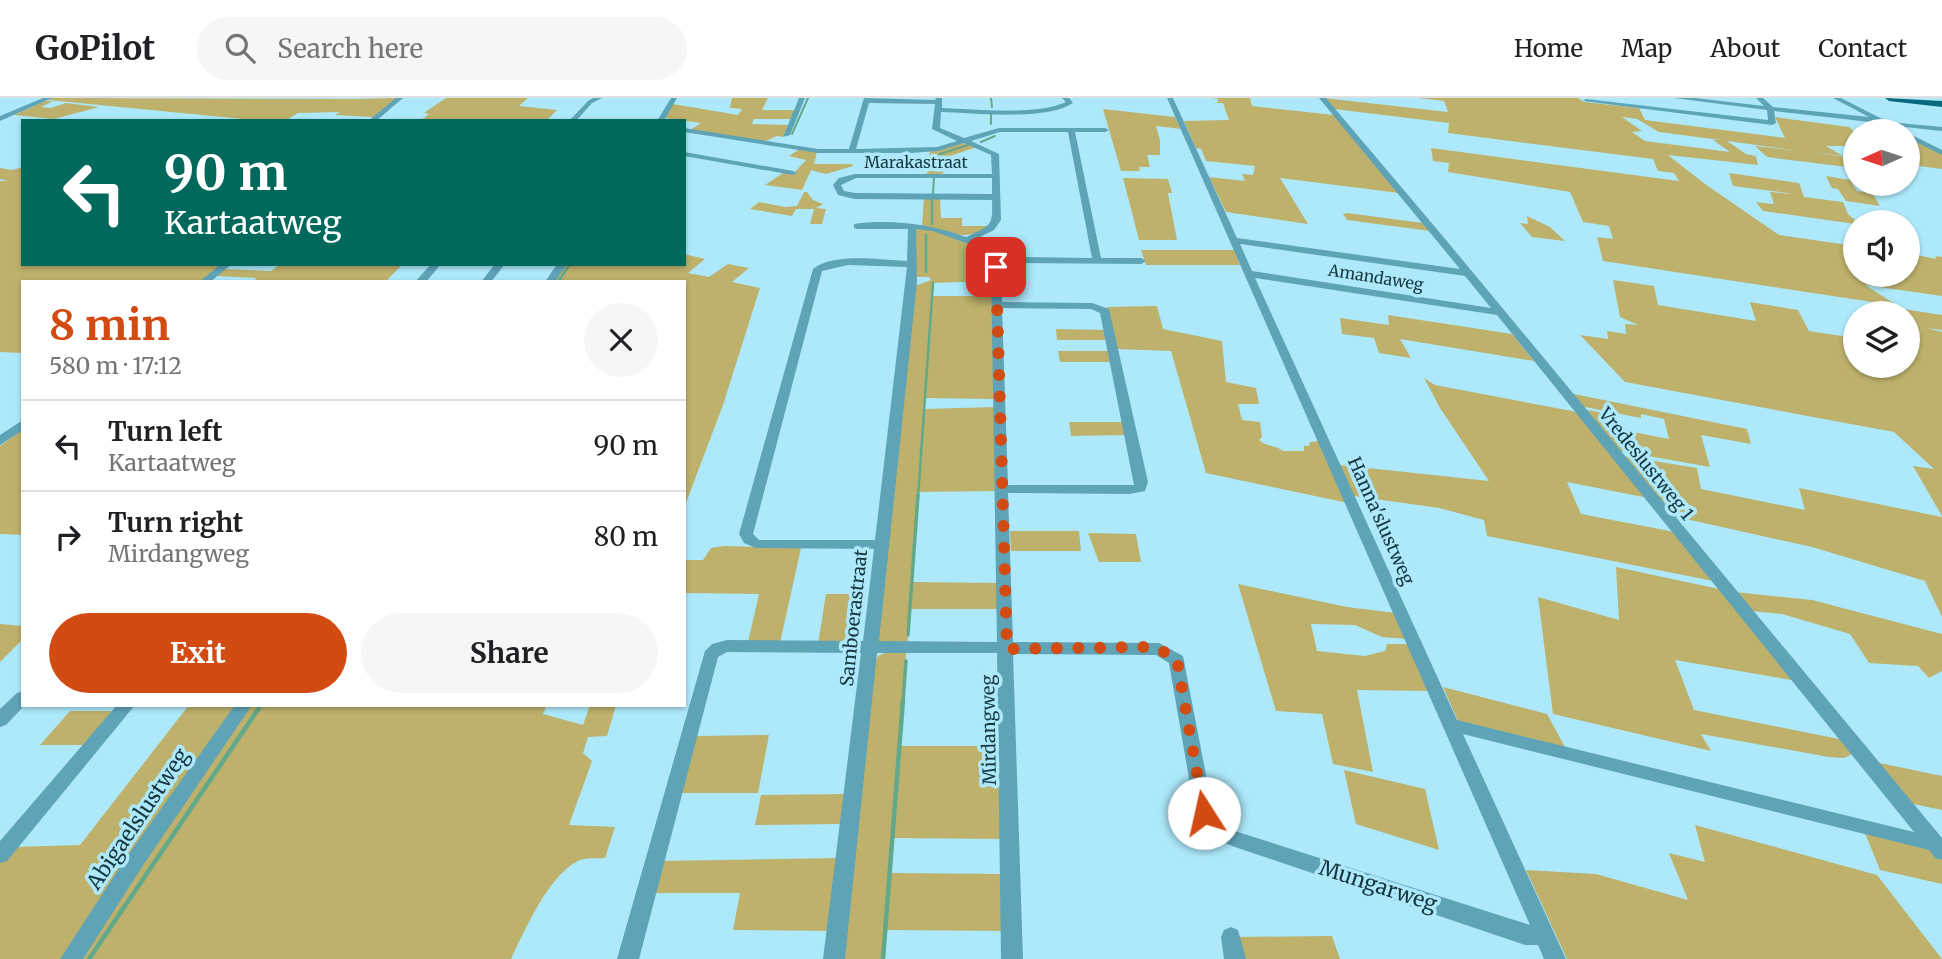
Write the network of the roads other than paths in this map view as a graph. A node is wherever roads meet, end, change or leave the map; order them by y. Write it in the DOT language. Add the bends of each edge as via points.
graph roads {
  1 [pos="49,98"];
  2 [pos="400,98"];
  3 [pos="599,98"];
  4 [pos="674,98"];
  5 [pos="802,98"];
  6 [pos="1065,98"];
  7 [pos="1170,98"];
  8 [pos="1322,98"];
  9 [pos="1677,98"];
  10 [pos="1759,98"];
  11 [pos="1836,98"];
  12 [pos="1889,98"];
  13 [pos="866,100"];
  14 [pos="1586,101"];
  15 [pos="938,103"];
  16 [pos="1942,104"];
  17 [pos="1770,109"];
  18 [pos="0,119"];
  19 [pos="373,119"];
  20 [pos="574,119"];
  21 [pos="661,119"];
  22 [pos="1857,119"];
  23 [pos="1877,119"];
  24 [pos="1920,126"];
  25 [pos="1942,129"];
  26 [pos="686,130"];
  27 [pos="1071,130"];
  28 [pos="1105,130"];
  29 [pos="786,135"];
  30 [pos="965,141"];
  31 [pos="1920,141"];
  32 [pos="852,151"];
  33 [pos="1942,153"];
  34 [pos="686,154"];
  35 [pos="793,173"];
  36 [pos="995,176"];
  37 [pos="996,197"];
  38 [pos="857,226"];
  39 [pos="912,226"];
  40 [pos="968,240"];
  41 [pos="1234,240"];
  42 [pos="1012,257"];
  43 [pos="1097,261"];
  44 [pos="1141,261"];
  45 [pos="911,264"];
  46 [pos="224,266"];
  47 [pos="434,266"];
  48 [pos="498,266"];
  49 [pos="1468,273"];
  50 [pos="1250,274"];
  51 [pos="207,280"];
  52 [pos="422,280"];
  53 [pos="488,280"];
  54 [pos="998,305"];
  55 [pos="1497,312"];
  56 [pos="21,425"];
  57 [pos="0,441"];
  58 [pos="1001,489"];
  59 [pos="881,545"];
  60 [pos="870,648"];
  61 [pos="1007,649"];
  62 [pos="21,699"];
  63 [pos="125,707"];
  64 [pos="243,707"];
  65 [pos="0,720"];
  66 [pos="1453,727"];
  67 [pos="1938,847"];
  68 [pos="0,855"];
  69 [pos="1545,936"];
  70 [pos="1231,937"];
  71 [pos="71,959"];
  72 [pos="628,959"];
  73 [pos="834,959"];
  74 [pos="1012,959"];
  75 [pos="1235,959"];
  76 [pos="1555,959"];
  1 -- 18 [label="street"];
  2 -- 19 [label="street"];
  3 -- 20 [label="street"];
  4 -- 21 [label="street"];
  5 -- 29 [label="street"];
  6 -- 15 [label="street" via="1070,103 1067,106 1049,110"];
  7 -- 41 [label="street, Hanna'slustweg"];
  8 -- 49 [label="street, Vredeslustweg 1"];
  9 -- 17 [label="street"];
  10 -- 17 [label="street"];
  11 -- 23 [label="street"];
  12 -- 16 [label="main road"];
  13 -- 15 [label="street"];
  13 -- 32 [label="street"];
  14 -- 17 [label="street" via="1767,123 1773,122"];
  15 -- 30 [label="street" via="936,129"];
  17 -- 22 [label="street"];
  24 -- 25 [label="street"];
  26 -- 32 [label="street" via="818,151"];
  27 -- 28 [label="street"];
  27 -- 30 [label="street" via="999,130"];
  27 -- 43 [label="street"];
  30 -- 32 [label="street" via="928,150"];
  30 -- 36 [label="street" via="995,154"];
  31 -- 33 [label="street"];
  34 -- 35 [label="street"];
  36 -- 37 [label="street"];
  36 -- 37 [label="street, Marakastraat" via="855,176 836,186 855,196"];
  37 -- 40 [label="street" via="995,224"];
  38 -- 39 [label="street"];
  39 -- 40 [label="street"];
  39 -- 45 [label="street, Samboerastraat"];
  40 -- 42 [label="street"];
  41 -- 49 [label="street"];
  41 -- 50 [label="street, Hanna'slustweg"];
  42 -- 43 [label="street"];
  42 -- 54 [label="street, Mirdangweg" via="996,267"];
  43 -- 44 [label="street"];
  45 -- 59 [label="street, Samboerastraat"];
  45 -- 59 [label="street" via="837,264 818,269 746,534 757,544"];
  46 -- 51 [label="street"];
  47 -- 52 [label="street"];
  48 -- 53 [label="street"];
  49 -- 55 [label="street, Vredeslustweg 1"];
  50 -- 55 [label="street, Amandaweg"];
  50 -- 66 [label="street, Hanna'slustweg"];
  54 -- 58 [label="street, Mirdangweg"];
  54 -- 58 [label="street" via="1092,306 1105,311 1141,482 1140,488 1129,490"];
  55 -- 67 [label="street, Vredeslustweg 1"];
  56 -- 57 [label="street"];
  58 -- 61 [label="street, Mirdangweg"];
  59 -- 60 [label="street, Samboerastraat"];
  60 -- 61 [label="street"];
  60 -- 72 [label="street" via="727,646 712,655"];
  60 -- 73 [label="street, Samboerastraat"];
  61 -- 69 [label="street, Mungarweg" via="1146,647 1170,654 1177,660 1204,813 1214,829 1525,935"];
  61 -- 74 [label="street, Mirdangweg"];
  62 -- 65 [label="street"];
  63 -- 68 [label="street"];
  64 -- 71 [label="street, Abigaelslustweg"];
  66 -- 67 [label="street"];
  66 -- 69 [label="street, Hanna'slustweg"];
  69 -- 76 [label="street, Hanna'slustweg"];
  70 -- 75 [label="street"];
}
